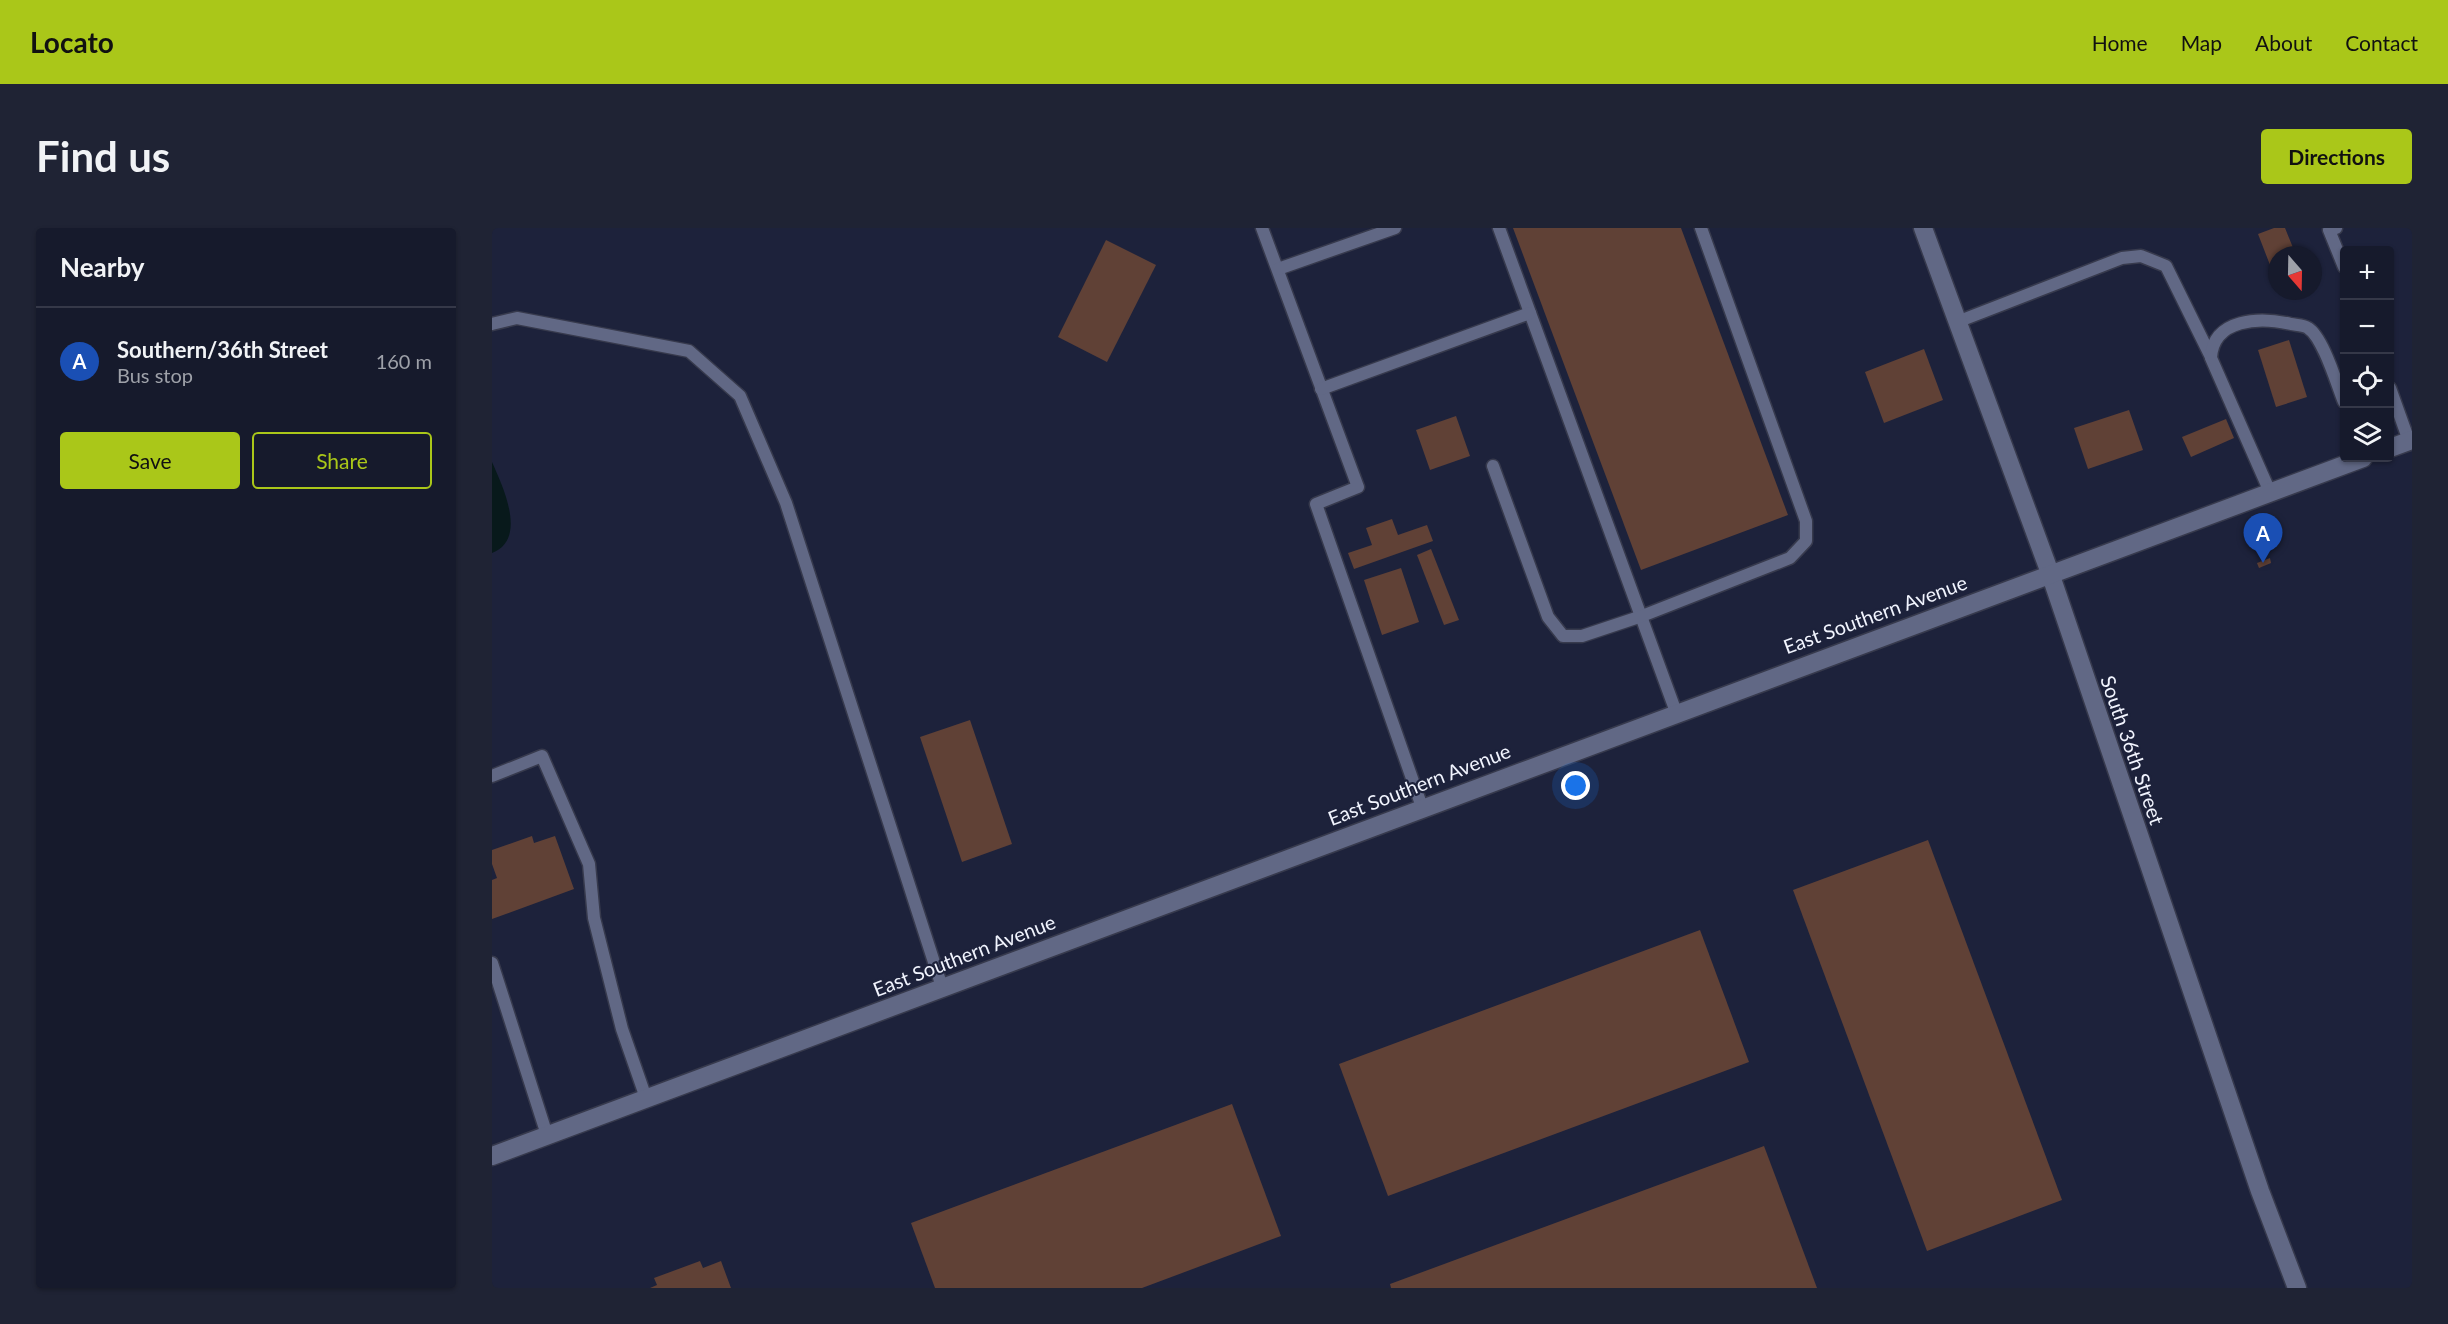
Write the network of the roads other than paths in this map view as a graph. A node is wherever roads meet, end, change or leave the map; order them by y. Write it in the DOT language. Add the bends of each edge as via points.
graph roads {
  1 [pos="1262,228"];
  2 [pos="1395,228"];
  3 [pos="1499,228"];
  4 [pos="1701,228"];
  5 [pos="1923,228"];
  6 [pos="2331,229"];
  7 [pos="2340,255"];
  8 [pos="1278,269"];
  9 [pos="1530,313"];
  10 [pos="1958,322"];
  11 [pos="492,324"];
  12 [pos="2211,358"];
  13 [pos="1322,389"];
  14 [pos="2340,392"];
  15 [pos="2394,398"];
  16 [pos="2410,440"];
  17 [pos="2394,446"];
  18 [pos="2352,462"];
  19 [pos="1493,466"];
  20 [pos="2270,492"];
  21 [pos="2050,573"];
  22 [pos="1642,616"];
  23 [pos="1676,712"];
  24 [pos="492,776"];
  25 [pos="1422,807"];
  26 [pos="492,963"];
  27 [pos="942,987"];
  28 [pos="646,1098"];
  29 [pos="547,1135"];
  30 [pos="492,1155"];
  31 [pos="2297,1288"];
  1 -- 8 [label="lane"];
  2 -- 8 [label="lane"];
  3 -- 9 [label="lane"];
  4 -- 22 [label="lane" via="1806,521 1806,540 1790,558"];
  5 -- 10 [label="main road, South 36th Street"];
  6 -- 7 [label="lane"];
  8 -- 13 [label="lane"];
  9 -- 13 [label="lane"];
  9 -- 22 [label="lane"];
  10 -- 12 [label="lane" via="2122,258 2141,256 2166,266"];
  10 -- 21 [label="main road, South 36th Street"];
  11 -- 27 [label="lane" via="517,318 689,351 740,396 786,503"];
  12 -- 14 [label="lane" via="2212,344 2224,331 2243,322 2271,320 2308,327 2317,336"];
  12 -- 20 [label="lane"];
  13 -- 25 [label="lane" via="1358,488 1316,504"];
  15 -- 16 [label="lane"];
  16 -- 17 [label="main road"];
  18 -- 20 [label="main road, East Southern Avenue"];
  19 -- 22 [label="lane" via="1548,617 1563,636 1582,636"];
  20 -- 21 [label="main road, East Southern Avenue"];
  21 -- 23 [label="main road, East Southern Avenue"];
  21 -- 31 [label="main road, South 36th Street" via="2260,1191"];
  22 -- 23 [label="lane"];
  23 -- 25 [label="main road, East Southern Avenue"];
  24 -- 28 [label="lane" via="542,756 589,864 594,918 622,1029"];
  25 -- 27 [label="main road, East Southern Avenue"];
  26 -- 29 [label="lane"];
  27 -- 28 [label="main road, East Southern Avenue"];
  28 -- 29 [label="main road, East Southern Avenue"];
  29 -- 30 [label="main road, East Southern Avenue"];
}
